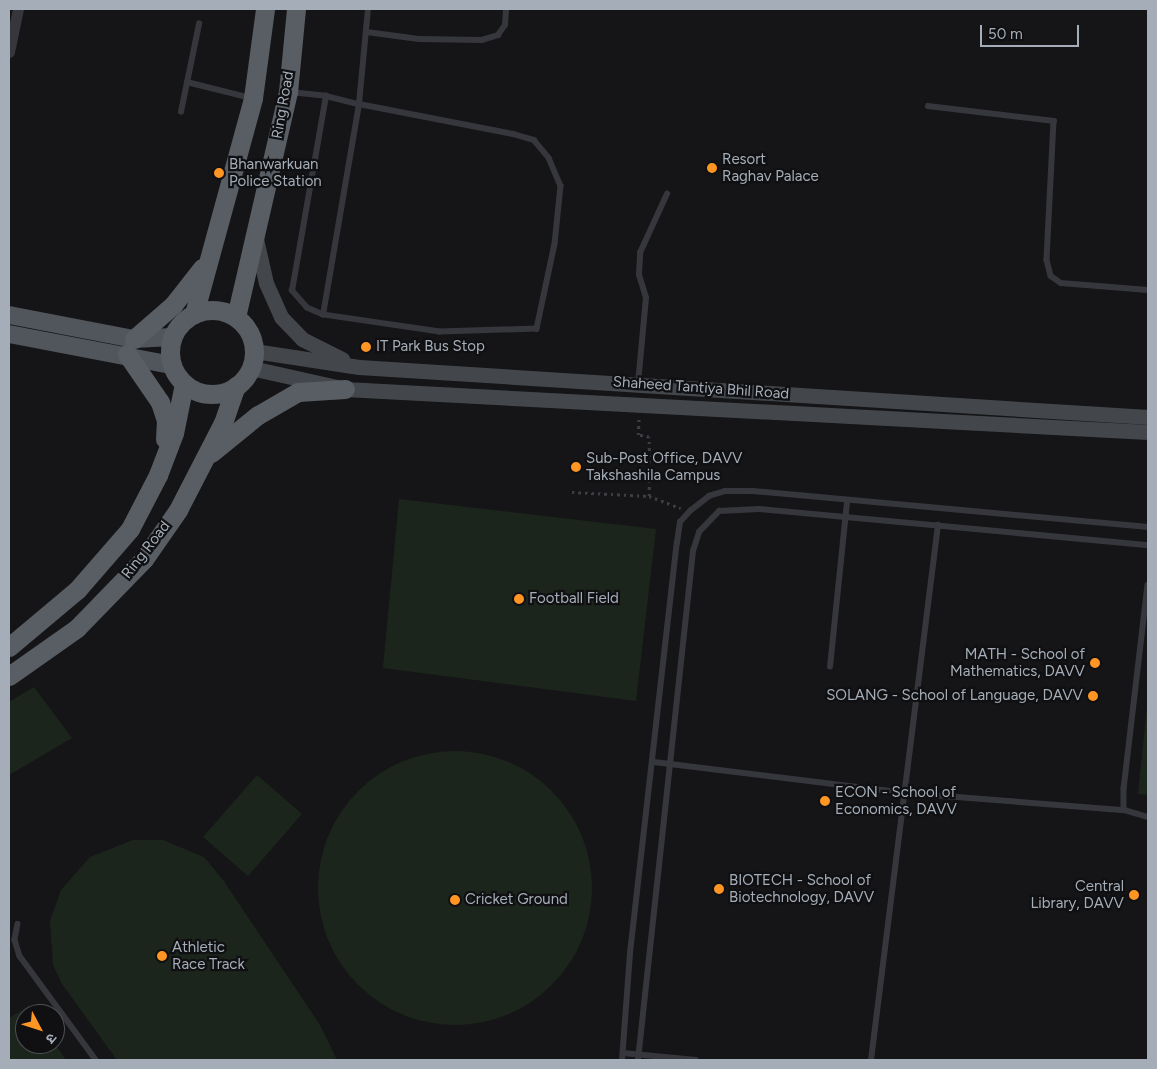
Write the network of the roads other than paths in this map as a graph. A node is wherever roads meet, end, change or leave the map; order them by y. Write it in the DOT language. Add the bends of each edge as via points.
graph roads {
  1 [pos="18,9"];
  2 [pos="265,9"];
  3 [pos="296,9"];
  4 [pos="368,9"];
  5 [pos="506,9"];
  6 [pos="199,24"];
  7 [pos="367,32"];
  8 [pos="9,52"];
  9 [pos="187,82"];
  10 [pos="288,92"];
  11 [pos="326,96"];
  12 [pos="253,98"];
  13 [pos="359,104"];
  14 [pos="928,106"];
  15 [pos="181,112"];
  16 [pos="667,194"];
  17 [pos="256,238"];
  18 [pos="210,255"];
  19 [pos="1148,290"];
  20 [pos="194,314"];
  21 [pos="9,315"];
  22 [pos="324,315"];
  23 [pos="236,317"];
  24 [pos="9,334"];
  25 [pos="172,338"];
  26 [pos="130,347"];
  27 [pos="252,360"];
  28 [pos="172,365"];
  29 [pos="359,367"];
  30 [pos="184,384"];
  31 [pos="638,384"];
  32 [pos="236,386"];
  33 [pos="345,389"];
  34 [pos="639,404"];
  35 [pos="1148,417"];
  36 [pos="1148,432"];
  37 [pos="204,459"];
  38 [pos="847,502"];
  39 [pos="846,520"];
  40 [pos="938,525"];
  41 [pos="1148,527"];
  42 [pos="1148,545"];
  43 [pos="1148,584"];
  44 [pos="77,590"];
  45 [pos="9,647"];
  46 [pos="830,667"];
  47 [pos="9,676"];
  48 [pos="654,762"];
  49 [pos="672,765"];
  50 [pos="906,793"];
  51 [pos="1124,810"];
  52 [pos="1148,818"];
  53 [pos="18,924"];
  54 [pos="622,1053"];
  55 [pos="638,1057"];
  56 [pos="96,1060"];
  57 [pos="622,1060"];
  58 [pos="696,1060"];
  59 [pos="871,1060"];
  1 -- 8 [label="street"];
  2 -- 12 [label="highway, Ring Road"];
  3 -- 10 [label="highway, Ring Road"];
  4 -- 7 [label="lane"];
  5 -- 7 [label="lane" via="505,25 498,35 482,40 420,39"];
  6 -- 9 [label="lane"];
  7 -- 13 [label="lane"];
  9 -- 12 [label="lane"];
  9 -- 15 [label="lane"];
  10 -- 11 [label="lane"];
  10 -- 17 [label="highway, Ring Road"];
  11 -- 13 [label="lane"];
  11 -- 22 [label="lane" via="292,291 307,308"];
  12 -- 18 [label="highway, Ring Road"];
  13 -- 22 [label="lane"];
  13 -- 22 [label="lane" via="534,140 549,158 561,186 555,244 537,329 440,332"];
  14 -- 19 [label="lane" via="1054,121 1047,260 1052,276 1061,283"];
  16 -- 31 [label="lane" via="640,254 638,275 646,298"];
  17 -- 23 [label="highway, Ring Road"];
  17 -- 29 [label="main road" via="266,283 281,317 302,339"];
  18 -- 20 [label="highway, Ring Road"];
  18 -- 26 [label="highway" via="173,305"];
  20 -- 23 [label="highway" via="216,310"];
  20 -- 25 [label="highway" via="181,324"];
  21 -- 26 [label="main road"];
  23 -- 27 [label="highway" via="249,332"];
  24 -- 26 [label="main road"];
  25 -- 26 [label="main road"];
  25 -- 28 [label="highway"];
  26 -- 28 [label="main road"];
  26 -- 44 [label="highway" via="160,402 166,420 165,438 137,504"];
  27 -- 29 [label="main road, Shaheed Tantiya Bhil Road"];
  27 -- 32 [label="highway"];
  27 -- 33 [label="main road"];
  28 -- 30 [label="highway"];
  29 -- 31 [label="main road, Shaheed Tantiya Bhil Road"];
  30 -- 32 [label="highway" via="210,394"];
  30 -- 44 [label="highway, Ring Road" via="174,432 158,476 130,529"];
  31 -- 34 [label="main road"];
  31 -- 35 [label="main road, Shaheed Tantiya Bhil Road"];
  32 -- 37 [label="highway, Ring Road" via="224,423"];
  33 -- 34 [label="main road"];
  33 -- 37 [label="highway" via="298,392 258,415"];
  34 -- 36 [label="main road"];
  37 -- 47 [label="highway, Ring Road" via="178,510 144,559 77,628"];
  38 -- 39 [label="lane"];
  38 -- 41 [label="lane"];
  38 -- 48 [label="lane" via="725,491 709,496 680,522"];
  39 -- 40 [label="lane"];
  39 -- 46 [label="lane"];
  39 -- 49 [label="lane" via="759,509 719,511 699,532 693,551"];
  40 -- 42 [label="lane"];
  40 -- 50 [label="lane"];
  43 -- 51 [label="lane"];
  44 -- 45 [label="highway, Ring Road"];
  48 -- 49 [label="lane"];
  48 -- 54 [label="lane" via="630,953"];
  49 -- 50 [label="lane"];
  49 -- 55 [label="lane"];
  50 -- 51 [label="lane"];
  50 -- 59 [label="lane"];
  51 -- 52 [label="lane"];
  53 -- 56 [label="lane" via="15,940 20,956"];
  54 -- 55 [label="lane"];
  54 -- 57 [label="lane"];
  55 -- 58 [label="lane"];
}
